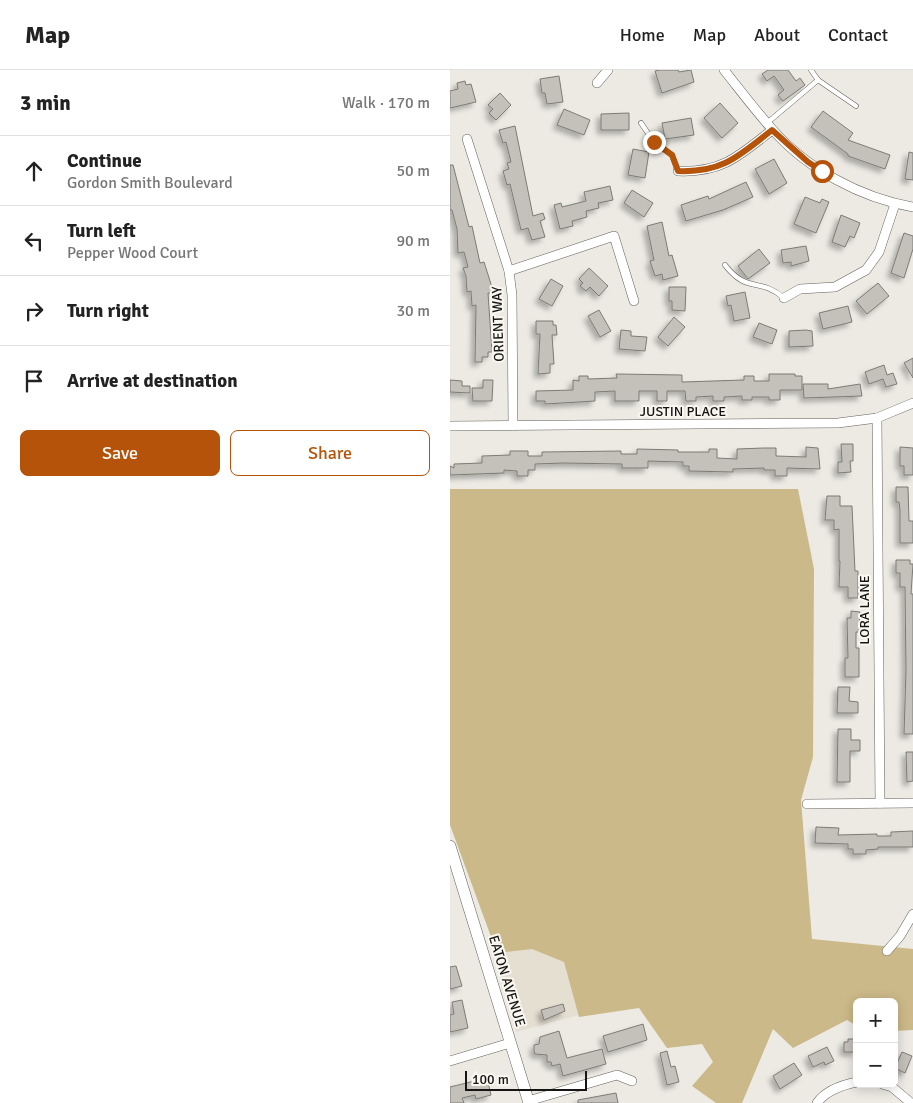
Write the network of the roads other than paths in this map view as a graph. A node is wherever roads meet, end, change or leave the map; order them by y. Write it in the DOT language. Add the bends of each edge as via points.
graph roads {
  1 [pos="608,70"];
  2 [pos="724,70"];
  3 [pos="811,70"];
  4 [pos="818,80"];
  5 [pos="597,82"];
  6 [pos="856,106"];
  7 [pos="641,122"];
  8 [pos="770,127"];
  9 [pos="466,139"];
  10 [pos="678,171"];
  11 [pos="895,204"];
  12 [pos="913,207"];
  13 [pos="725,265"];
  14 [pos="509,271"];
  15 [pos="784,298"];
  16 [pos="634,301"];
  17 [pos="913,403"];
  18 [pos="876,418"];
  19 [pos="450,426"];
  20 [pos="513,426"];
  21 [pos="880,802"];
  22 [pos="913,803"];
  23 [pos="807,804"];
  24 [pos="450,846"];
  25 [pos="913,914"];
  26 [pos="887,951"];
  27 [pos="510,1043"];
  28 [pos="450,1061"];
  29 [pos="632,1081"];
  30 [pos="853,1083"];
  31 [pos="893,1088"];
  32 [pos="529,1102"];
  33 [pos="817,1103"];
  34 [pos="911,1103"];
  1 -- 5 [label="street"];
  2 -- 8 [label="street"];
  3 -- 4 [label="lane"];
  4 -- 6 [label="lane"];
  4 -- 8 [label="lane"];
  7 -- 10 [label="lane" via="654,142 672,155"];
  8 -- 10 [label="street" via="731,162 699,172"];
  8 -- 11 [label="street" via="822,171 858,191"];
  9 -- 14 [label="street, ORIENT WAY"];
  11 -- 12 [label="street"];
  11 -- 15 [label="street" via="879,252 866,270 835,287 800,288"];
  13 -- 15 [label="lane" via="741,282 773,288"];
  14 -- 16 [label="street" via="614,236"];
  14 -- 20 [label="street, ORIENT WAY"];
  17 -- 18 [label="street, JUSTIN PLACE"];
  18 -- 20 [label="street, JUSTIN PLACE" via="838,423"];
  18 -- 21 [label="street, LORA LANE"];
  19 -- 20 [label="street, JUSTIN PLACE"];
  21 -- 22 [label="street"];
  21 -- 23 [label="street"];
  24 -- 27 [label="street, EATON AVENUE"];
  25 -- 26 [label="street"];
  27 -- 28 [label="street"];
  27 -- 32 [label="street, EATON AVENUE"];
  29 -- 32 [label="street" via="617,1075"];
  30 -- 33 [label="street" via="842,1085 821,1097"];
  31 -- 34 [label="street"];
}
